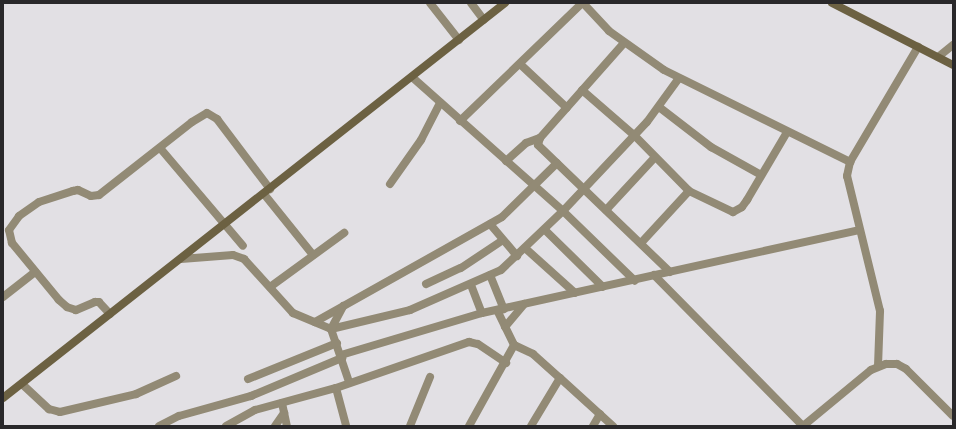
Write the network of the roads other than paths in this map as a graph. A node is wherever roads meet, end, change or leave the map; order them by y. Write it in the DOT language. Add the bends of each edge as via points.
graph roads {
  1 [pos="430,3"];
  2 [pos="471,3"];
  3 [pos="505,3"];
  4 [pos="582,3"];
  5 [pos="832,3"];
  6 [pos="484,20"];
  7 [pos="459,40"];
  8 [pos="624,43"];
  9 [pos="953,45"];
  10 [pos="918,47"];
  11 [pos="938,57"];
  12 [pos="520,64"];
  13 [pos="953,65"];
  14 [pos="412,77"];
  15 [pos="679,78"];
  16 [pos="582,90"];
  17 [pos="440,102"];
  18 [pos="659,106"];
  19 [pos="567,108"];
  20 [pos="460,121"];
  21 [pos="787,132"];
  22 [pos="634,135"];
  23 [pos="540,138"];
  24 [pos="160,148"];
  25 [pos="655,157"];
  26 [pos="506,161"];
  27 [pos="850,162"];
  28 [pos="557,163"];
  29 [pos="761,175"];
  30 [pos="390,184"];
  31 [pos="535,186"];
  32 [pos="584,189"];
  33 [pos="267,191"];
  34 [pos="689,191"];
  35 [pos="606,210"];
  36 [pos="564,211"];
  37 [pos="490,224"];
  38 [pos="224,225"];
  39 [pos="545,230"];
  40 [pos="859,230"];
  41 [pos="6,231"];
  42 [pos="344,233"];
  43 [pos="504,240"];
  44 [pos="641,243"];
  45 [pos="243,246"];
  46 [pos="525,248"];
  47 [pos="313,255"];
  48 [pos="517,256"];
  49 [pos="181,259"];
  50 [pos="35,272"];
  51 [pos="670,272"];
  52 [pos="490,275"];
  53 [pos="654,275"];
  54 [pos="635,281"];
  55 [pos="426,284"];
  56 [pos="471,285"];
  57 [pos="270,287"];
  58 [pos="603,287"];
  59 [pos="575,293"];
  60 [pos="3,297"];
  61 [pos="524,304"];
  62 [pos="343,306"];
  63 [pos="501,310"];
  64 [pos="482,313"];
  65 [pos="110,314"];
  66 [pos="315,322"];
  67 [pos="505,327"];
  68 [pos="331,329"];
  69 [pos="338,343"];
  70 [pos="514,345"];
  71 [pos="342,357"];
  72 [pos="506,363"];
  73 [pos="878,366"];
  74 [pos="176,376"];
  75 [pos="430,377"];
  76 [pos="560,378"];
  77 [pos="248,379"];
  78 [pos="349,382"];
  79 [pos="22,384"];
  80 [pos="336,388"];
  81 [pos="3,398"];
  82 [pos="282,403"];
  83 [pos="284,413"];
  84 [pos="600,414"];
  85 [pos="953,416"];
  86 [pos="159,426"];
  87 [pos="226,426"];
  88 [pos="276,426"];
  89 [pos="287,426"];
  90 [pos="346,426"];
  91 [pos="410,426"];
  92 [pos="469,426"];
  93 [pos="531,426"];
  94 [pos="593,426"];
  95 [pos="613,426"];
  1 -- 7 [label="street"];
  2 -- 6 [label="street"];
  3 -- 6 [label="street"];
  4 -- 8 [label="street"];
  4 -- 12 [label="street"];
  5 -- 10 [label="street"];
  6 -- 7 [label="street"];
  7 -- 14 [label="street"];
  8 -- 15 [label="street"];
  8 -- 16 [label="street"];
  9 -- 11 [label="street"];
  10 -- 11 [label="street"];
  10 -- 27 [label="street"];
  11 -- 13 [label="street"];
  12 -- 19 [label="street"];
  12 -- 20 [label="street"];
  14 -- 17 [label="street"];
  14 -- 33 [label="street"];
  15 -- 18 [label="street"];
  15 -- 21 [label="street"];
  16 -- 19 [label="street"];
  16 -- 22 [label="street"];
  17 -- 20 [label="street"];
  17 -- 30 [label="street" via="421,140"];
  18 -- 22 [label="street"];
  18 -- 29 [label="street" via="710,147"];
  19 -- 23 [label="street"];
  20 -- 26 [label="street"];
  21 -- 27 [label="street"];
  21 -- 29 [label="street"];
  22 -- 25 [label="street"];
  22 -- 32 [label="street"];
  23 -- 26 [label="street" via="526,143"];
  23 -- 28 [label="street" via="538,145"];
  24 -- 33 [label="street" via="196,118 210,113 217,119"];
  24 -- 38 [label="street"];
  24 -- 41 [label="street" via="99,195 91,196 83,191 73,191 39,202 19,216"];
  25 -- 34 [label="street"];
  25 -- 35 [label="street"];
  26 -- 31 [label="street"];
  27 -- 40 [label="street" via="847,176"];
  28 -- 31 [label="street"];
  28 -- 32 [label="street"];
  29 -- 34 [label="street" via="742,207 733,212"];
  31 -- 36 [label="street"];
  31 -- 37 [label="street" via="516,205"];
  32 -- 35 [label="street"];
  32 -- 36 [label="street"];
  33 -- 38 [label="street"];
  33 -- 47 [label="street"];
  34 -- 44 [label="street"];
  35 -- 44 [label="street"];
  36 -- 39 [label="street"];
  36 -- 54 [label="street"];
  37 -- 43 [label="street"];
  37 -- 62 [label="street"];
  38 -- 45 [label="street" via="229,227"];
  38 -- 49 [label="street"];
  39 -- 46 [label="street"];
  39 -- 58 [label="street"];
  40 -- 51 [label="street"];
  40 -- 73 [label="street" via="880,310"];
  41 -- 50 [label="street" via="12,243"];
  42 -- 47 [label="street"];
  43 -- 48 [label="street"];
  43 -- 55 [label="street" via="461,268"];
  44 -- 51 [label="street"];
  46 -- 48 [label="street"];
  46 -- 59 [label="street"];
  47 -- 57 [label="street"];
  48 -- 52 [label="street"];
  49 -- 57 [label="street" via="238,256 248,262"];
  49 -- 65 [label="street"];
  50 -- 60 [label="street"];
  50 -- 65 [label="street" via="67,307 76,310 100,302"];
  51 -- 53 [label="street"];
  52 -- 56 [label="street"];
  52 -- 63 [label="street"];
  53 -- 54 [label="street"];
  53 -- 73 [label="street" via="803,426"];
  54 -- 58 [label="street"];
  56 -- 64 [label="street"];
  56 -- 68 [label="street" via="410,310"];
  57 -- 66 [label="street" via="293,313"];
  58 -- 59 [label="street"];
  59 -- 61 [label="street"];
  61 -- 63 [label="street"];
  61 -- 67 [label="street"];
  62 -- 66 [label="street"];
  62 -- 68 [label="street"];
  63 -- 64 [label="street"];
  63 -- 67 [label="street"];
  64 -- 71 [label="street"];
  65 -- 79 [label="street"];
  66 -- 68 [label="street"];
  67 -- 70 [label="street"];
  68 -- 69 [label="street"];
  69 -- 71 [label="street"];
  69 -- 77 [label="street"];
  70 -- 72 [label="street"];
  70 -- 76 [label="street" via="533,354"];
  71 -- 78 [label="street"];
  71 -- 86 [label="street" via="251,396 179,416"];
  72 -- 78 [label="street" via="478,344 469,342"];
  72 -- 92 [label="street"];
  73 -- 85 [label="street" via="897,364 906,369"];
  74 -- 79 [label="street" via="136,394 60,412 49,410"];
  75 -- 91 [label="street"];
  76 -- 84 [label="street"];
  76 -- 93 [label="street"];
  78 -- 80 [label="street"];
  79 -- 81 [label="street"];
  80 -- 82 [label="street"];
  80 -- 90 [label="street"];
  82 -- 83 [label="street"];
  82 -- 87 [label="street" via="255,410"];
  83 -- 88 [label="street"];
  83 -- 89 [label="street"];
  84 -- 94 [label="street"];
  84 -- 95 [label="street"];
}
